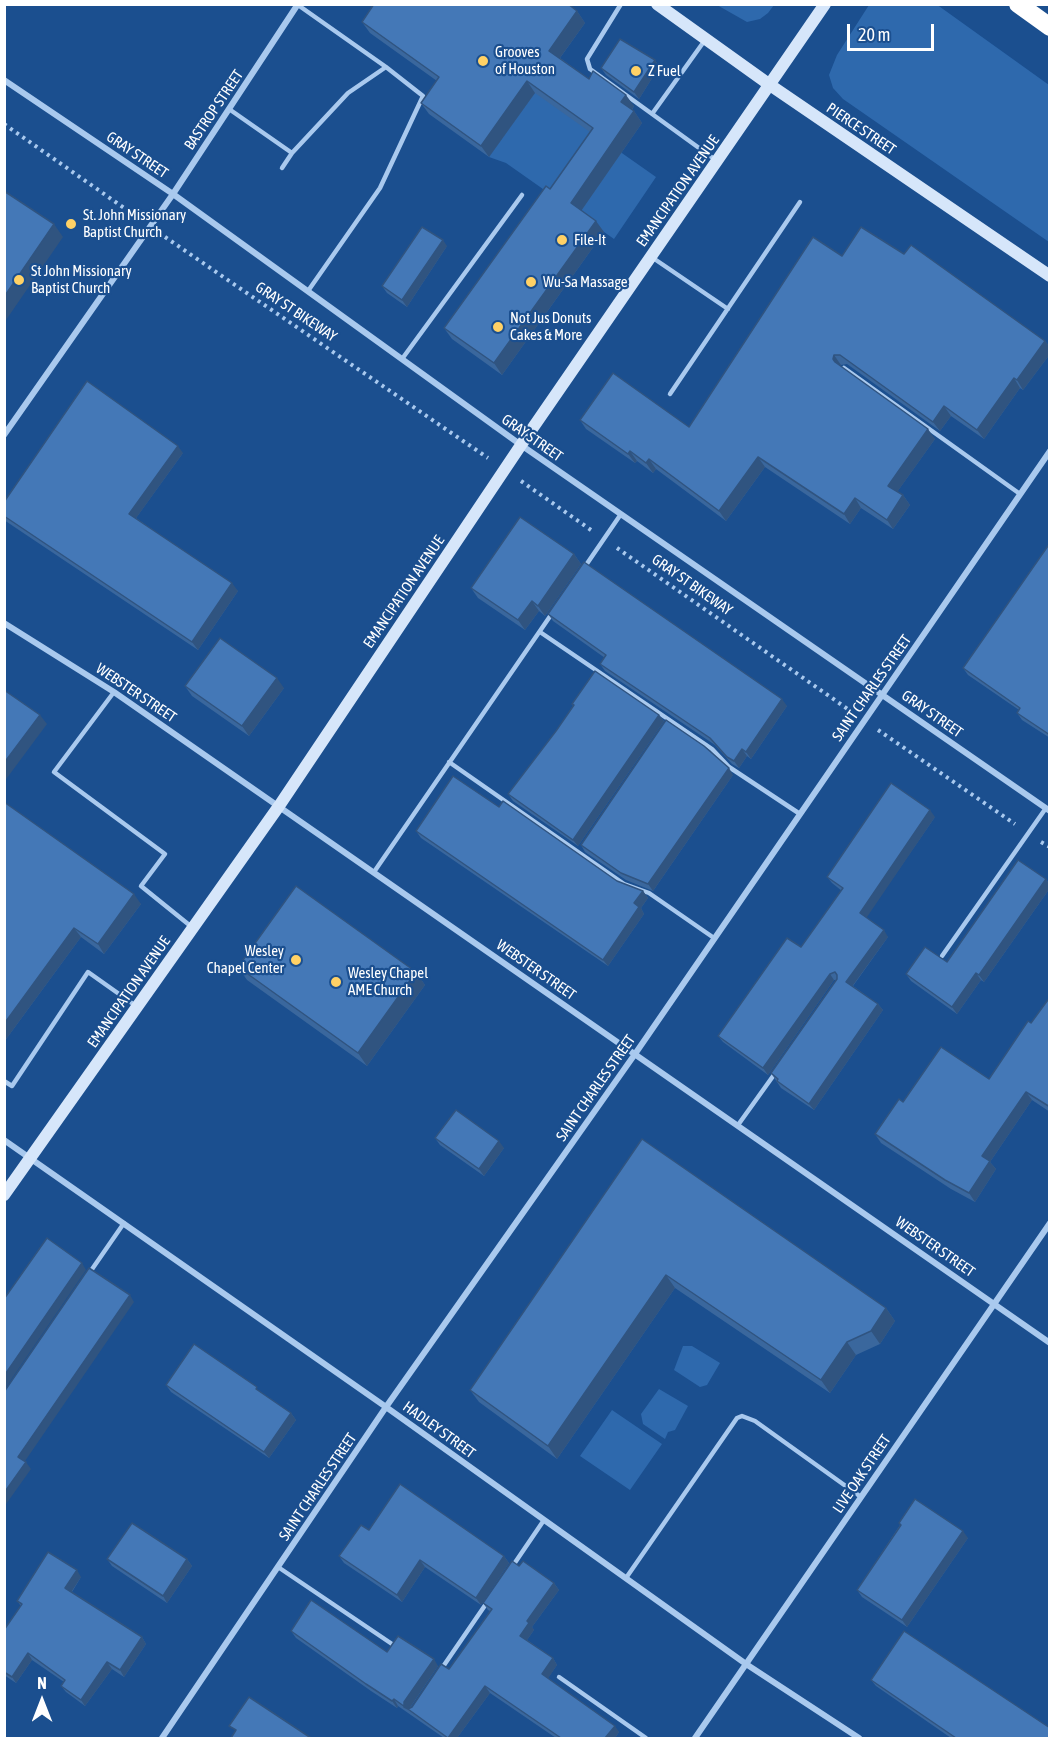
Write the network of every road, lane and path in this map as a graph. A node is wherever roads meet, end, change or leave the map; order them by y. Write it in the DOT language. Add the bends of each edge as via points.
graph roads {
  1 [pos="621,4"];
  2 [pos="657,4"];
  3 [pos="825,4"];
  4 [pos="298,5"];
  5 [pos="1020,7"];
  6 [pos="1050,27"];
  7 [pos="705,39"];
  8 [pos="386,67"];
  9 [pos="4,80"];
  10 [pos="770,85"];
  11 [pos="229,109"];
  12 [pos="652,114"];
  13 [pos="4,124"];
  14 [pos="292,153"];
  15 [pos="717,161"];
  16 [pos="282,168"];
  17 [pos="173,194"];
  18 [pos="522,195"];
  19 [pos="109,197"];
  20 [pos="800,202"];
  21 [pos="170,241"];
  22 [pos="651,257"];
  23 [pos="1050,276"];
  24 [pos="308,291"];
  25 [pos="728,309"];
  26 [pos="402,359"];
  27 [pos="844,368"];
  28 [pos="670,394"];
  29 [pos="4,435"];
  30 [pos="468,443"];
  31 [pos="521,445"];
  32 [pos="1050,451"];
  33 [pos="533,490"];
  34 [pos="1020,494"];
  35 [pos="621,514"];
  36 [pos="604,539"];
  37 [pos="578,576"];
  38 [pos="559,604"];
  39 [pos="4,622"];
  40 [pos="540,632"];
  41 [pos="114,692"];
  42 [pos="883,693"];
  43 [pos="837,701"];
  44 [pos="670,720"];
  45 [pos="664,730"];
  46 [pos="882,734"];
  47 [pos="449,762"];
  48 [pos="279,806"];
  49 [pos="1048,810"];
  50 [pos="800,814"];
  51 [pos="1029,833"];
  52 [pos="586,843"];
  53 [pos="1050,847"];
  54 [pos="579,853"];
  55 [pos="374,872"];
  56 [pos="193,928"];
  57 [pos="714,938"];
  58 [pos="942,956"];
  59 [pos="137,1007"];
  60 [pos="635,1054"];
  61 [pos="778,1069"];
  62 [pos="4,1081"];
  63 [pos="738,1125"];
  64 [pos="4,1140"];
  65 [pos="30,1157"];
  66 [pos="4,1195"];
  67 [pos="124,1223"];
  68 [pos="1050,1223"];
  69 [pos="84,1281"];
  70 [pos="993,1303"];
  71 [pos="1050,1342"];
  72 [pos="386,1407"];
  73 [pos="861,1497"];
  74 [pos="544,1520"];
  75 [pos="278,1567"];
  76 [pos="505,1577"];
  77 [pos="626,1578"];
  78 [pos="492,1596"];
  79 [pos="392,1644"];
  80 [pos="746,1664"];
  81 [pos="439,1672"];
  82 [pos="559,1677"];
  83 [pos="162,1738"];
  84 [pos="646,1738"];
  85 [pos="695,1738"];
  86 [pos="859,1738"];
  1 -- 12 [label="lane" via="587,59 590,69"];
  2 -- 7 [label="main road, PIERCE STREET"];
  3 -- 10 [label="main road, EMANCIPATION AVENUE"];
  4 -- 8 [label="lane"];
  4 -- 11 [label="street, BASTROP STREET"];
  5 -- 6 [label="highway"];
  7 -- 10 [label="main road, PIERCE STREET"];
  7 -- 12 [label="lane"];
  8 -- 14 [label="lane" via="348,93"];
  8 -- 24 [label="lane" via="423,96 380,188"];
  9 -- 17 [label="street, GRAY STREET"];
  10 -- 15 [label="main road, EMANCIPATION AVENUE"];
  10 -- 23 [label="main road, PIERCE STREET"];
  11 -- 14 [label="lane"];
  11 -- 17 [label="street, BASTROP STREET"];
  12 -- 15 [label="lane"];
  13 -- 19 [label="path"];
  14 -- 16 [label="lane"];
  15 -- 22 [label="main road, EMANCIPATION AVENUE"];
  17 -- 24 [label="street, GRAY STREET"];
  17 -- 29 [label="street, BASTROP STREET"];
  18 -- 26 [label="lane"];
  20 -- 25 [label="lane"];
  21 -- 30 [label="path, GRAY ST BIKEWAY"];
  22 -- 25 [label="lane"];
  22 -- 31 [label="main road, EMANCIPATION AVENUE"];
  24 -- 26 [label="street, GRAY STREET"];
  25 -- 28 [label="lane"];
  26 -- 31 [label="street, GRAY STREET"];
  27 -- 34 [label="lane"];
  31 -- 35 [label="street, GRAY STREET"];
  31 -- 48 [label="main road, EMANCIPATION AVENUE"];
  32 -- 34 [label="street, SAINT CHARLES STREET"];
  33 -- 36 [label="path, GRAY ST BIKEWAY"];
  34 -- 42 [label="street, SAINT CHARLES STREET"];
  35 -- 36 [label="lane"];
  35 -- 42 [label="street, GRAY STREET"];
  36 -- 37 [label="lane"];
  36 -- 43 [label="path, GRAY ST BIKEWAY"];
  38 -- 40 [label="lane"];
  39 -- 41 [label="street, WEBSTER STREET"];
  40 -- 44 [label="lane"];
  40 -- 47 [label="lane"];
  41 -- 48 [label="street, WEBSTER STREET"];
  41 -- 56 [label="lane" via="54,772 165,854 141,886"];
  42 -- 49 [label="street, GRAY STREET"];
  42 -- 50 [label="street, SAINT CHARLES STREET"];
  44 -- 45 [label="lane"];
  44 -- 50 [label="lane" via="712,748 729,767"];
  46 -- 51 [label="path"];
  47 -- 54 [label="lane"];
  47 -- 55 [label="lane"];
  48 -- 55 [label="street, WEBSTER STREET"];
  48 -- 56 [label="main road, EMANCIPATION AVENUE"];
  49 -- 51 [label="lane"];
  50 -- 57 [label="street, SAINT CHARLES STREET"];
  51 -- 53 [label="path"];
  51 -- 58 [label="lane"];
  52 -- 54 [label="lane"];
  54 -- 57 [label="lane" via="624,884 649,893"];
  55 -- 60 [label="street, WEBSTER STREET"];
  56 -- 59 [label="main road, EMANCIPATION AVENUE"];
  57 -- 60 [label="street, SAINT CHARLES STREET"];
  59 -- 62 [label="lane" via="88,972 12,1086"];
  59 -- 65 [label="main road, EMANCIPATION AVENUE"];
  60 -- 63 [label="street, WEBSTER STREET"];
  60 -- 72 [label="street, SAINT CHARLES STREET"];
  61 -- 63 [label="lane"];
  63 -- 70 [label="street, WEBSTER STREET"];
  64 -- 65 [label="street, HADLEY STREET"];
  65 -- 66 [label="main road, EMANCIPATION AVENUE"];
  65 -- 67 [label="street, HADLEY STREET"];
  67 -- 69 [label="lane"];
  67 -- 72 [label="street, HADLEY STREET"];
  68 -- 70 [label="street, LIVE OAK STREET"];
  70 -- 71 [label="street, WEBSTER STREET"];
  70 -- 73 [label="street, LIVE OAK STREET"];
  72 -- 74 [label="street, HADLEY STREET"];
  72 -- 75 [label="street, SAINT CHARLES STREET"];
  73 -- 77 [label="lane" via="755,1421 742,1416"];
  73 -- 80 [label="street, LIVE OAK STREET"];
  74 -- 76 [label="lane"];
  74 -- 77 [label="street, HADLEY STREET"];
  75 -- 79 [label="lane"];
  75 -- 83 [label="street, SAINT CHARLES STREET"];
  77 -- 80 [label="street, HADLEY STREET"];
  78 -- 81 [label="lane"];
  80 -- 85 [label="street, LIVE OAK STREET"];
  80 -- 86 [label="street, HADLEY STREET"];
  82 -- 84 [label="lane"];
}
